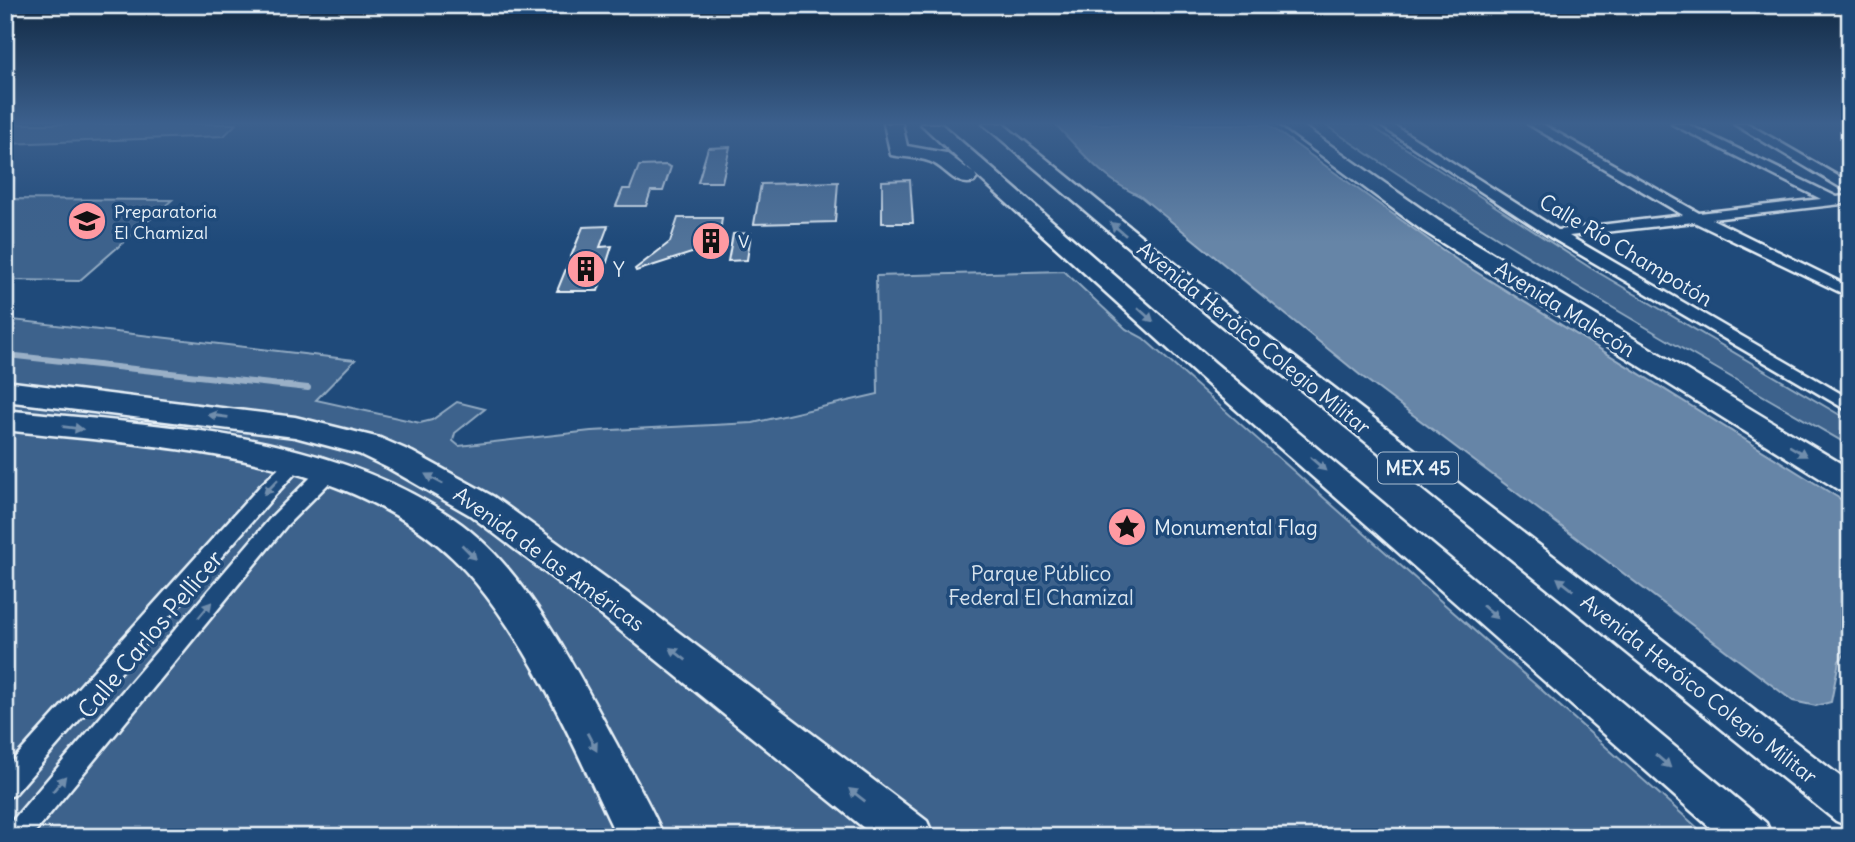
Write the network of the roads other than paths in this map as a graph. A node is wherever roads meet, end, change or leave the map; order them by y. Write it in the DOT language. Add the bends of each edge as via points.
graph roads {
  1 [pos="949,163"];
  2 [pos="975,163"];
  3 [pos="1040,163"];
  4 [pos="1343,163"];
  5 [pos="1367,163"];
  6 [pos="1445,163"];
  7 [pos="1603,163"];
  8 [pos="1759,163"];
  9 [pos="1806,163"];
  10 [pos="1850,189"];
  11 [pos="1850,199"];
  12 [pos="1834,200"];
  13 [pos="1850,207"];
  14 [pos="1037,218"];
  15 [pos="1698,218"];
  16 [pos="1555,234"];
  17 [pos="1850,293"];
  18 [pos="5,391"];
  19 [pos="1850,407"];
  20 [pos="5,420"];
  21 [pos="1850,461"];
  22 [pos="313,466"];
  23 [pos="1850,483"];
  24 [pos="5,787"];
  25 [pos="1850,808"];
  26 [pos="15,837"];
  27 [pos="641,837"];
  28 [pos="911,837"];
  29 [pos="1752,837"];
  1 -- 14 [label="main road" via="1000,206"];
  2 -- 14 [label="main road, MEX 45"];
  25 -- 3 [label="main road, Avenida Heróico Colegio Militar / MEX 45, one-way" via="1216,309"];
  4 -- 23 [label="main road, Avenida Malecón, one-way" via="1483,259"];
  5 -- 21 [label="main road, Avenida Malecón" via="1513,260"];
  6 -- 16 [label="street, Calle Río Champotón"];
  7 -- 15 [label="street"];
  8 -- 12 [label="street"];
  9 -- 10 [label="street"];
  11 -- 12 [label="street"];
  12 -- 13 [label="street"];
  12 -- 15 [label="street"];
  14 -- 29 [label="main road, MEX 45, one-way"];
  15 -- 16 [label="street"];
  15 -- 17 [label="street"];
  16 -- 19 [label="street, Calle Río Champotón"];
  28 -- 18 [label="highway, Avenida de las Américas, one-way" via="482,506 400,460 369,446 295,427"];
  20 -- 22 [label="highway, Avenida de las Américas, one-way" via="207,444"];
  22 -- 24 [label="street, Calle Carlos Pellicer, one-way" via="268,490"];
  26 -- 22 [label="street, Calle Carlos Pellicer, one-way" via="280,520"];
  22 -- 27 [label="highway, Avenida de las Américas, one-way" via="407,504 454,537 487,570 526,623"];
}
